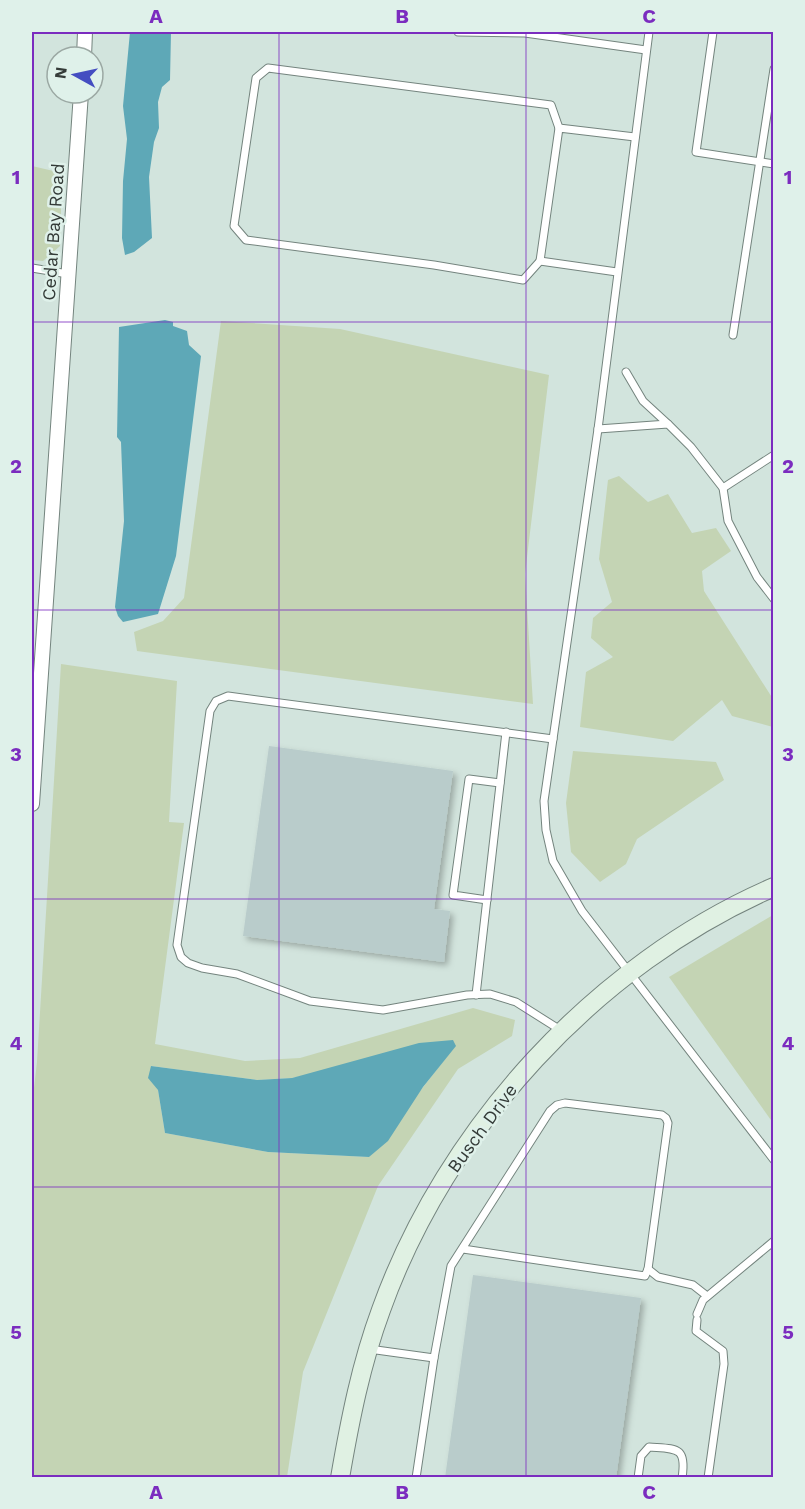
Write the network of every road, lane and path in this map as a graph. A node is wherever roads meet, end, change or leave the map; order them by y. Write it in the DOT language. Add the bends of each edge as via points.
graph roads {
  1 [pos="458,32"];
  2 [pos="522,32"];
  3 [pos="649,32"];
  4 [pos="713,32"];
  5 [pos="646,50"];
  6 [pos="774,69"];
  7 [pos="80,105"];
  8 [pos="558,128"];
  9 [pos="635,137"];
  10 [pos="760,162"];
  11 [pos="774,164"];
  12 [pos="540,261"];
  13 [pos="32,268"];
  14 [pos="617,272"];
  15 [pos="68,274"];
  16 [pos="733,335"];
  17 [pos="626,372"];
  18 [pos="669,424"];
  19 [pos="598,429"];
  20 [pos="774,455"];
  21 [pos="723,488"];
  22 [pos="774,599"];
  23 [pos="34,721"];
  24 [pos="506,732"];
  25 [pos="553,739"];
  26 [pos="34,740"];
  27 [pos="500,783"];
  28 [pos="32,804"];
  29 [pos="774,887"];
  30 [pos="487,900"];
  31 [pos="630,973"];
  32 [pos="476,995"];
  33 [pos="562,1031"];
  34 [pos="774,1160"];
  35 [pos="774,1240"];
  36 [pos="463,1249"];
  37 [pos="648,1269"];
  38 [pos="707,1296"];
  39 [pos="369,1349"];
  40 [pos="434,1358"];
  41 [pos="340,1478"];
  42 [pos="416,1478"];
  43 [pos="638,1478"];
  44 [pos="682,1478"];
  45 [pos="708,1478"];
  1 -- 2 [label="lane"];
  2 -- 5 [label="lane"];
  3 -- 5 [label="lane"];
  4 -- 10 [label="lane" via="696,152"];
  5 -- 9 [label="lane"];
  6 -- 10 [label="lane"];
  7 -- 15 [label="street, Cedar Bay Road"];
  8 -- 9 [label="lane"];
  8 -- 12 [label="lane"];
  8 -- 12 [label="lane" via="551,105 268,68 256,78 234,226 246,240 523,280"];
  9 -- 14 [label="lane"];
  10 -- 11 [label="lane"];
  10 -- 16 [label="lane"];
  12 -- 14 [label="lane"];
  13 -- 15 [label="lane"];
  14 -- 19 [label="lane"];
  15 -- 23 [label="street, Cedar Bay Road"];
  17 -- 18 [label="lane" via="643,401"];
  18 -- 19 [label="lane"];
  18 -- 21 [label="lane"];
  19 -- 25 [label="lane"];
  20 -- 21 [label="lane"];
  21 -- 22 [label="lane" via="728,521 757,577"];
  23 -- 26 [label="street, Cedar Bay Road"];
  24 -- 25 [label="lane"];
  24 -- 27 [label="lane"];
  24 -- 32 [label="lane" via="228,696 216,701 210,711 177,945 181,957 202,968 237,974 310,1001 383,1010"];
  25 -- 31 [label="lane" via="544,801 553,861 582,911"];
  26 -- 28 [label="street, Cedar Bay Road"];
  27 -- 30 [label="lane"];
  27 -- 30 [label="lane" via="469,778 453,895"];
  29 -- 31 [label="street, Busch Drive" via="714,918"];
  30 -- 32 [label="lane"];
  31 -- 33 [label="street, Busch Drive"];
  31 -- 34 [label="lane"];
  32 -- 33 [label="lane" via="490,994 516,1002"];
  33 -- 39 [label="street, Busch Drive" via="490,1113 442,1183 397,1271"];
  35 -- 38 [label="lane"];
  36 -- 37 [label="lane" via="639,1276 645,1276"];
  36 -- 37 [label="lane" via="550,1111 565,1103 666,1118"];
  36 -- 40 [label="lane" via="451,1266"];
  37 -- 38 [label="lane" via="658,1277 693,1285"];
  38 -- 45 [label="lane" via="697,1317 696,1331 723,1351"];
  39 -- 40 [label="lane"];
  39 -- 41 [label="street, Busch Drive" via="352,1407"];
  40 -- 42 [label="lane"];
  43 -- 44 [label="lane" via="640,1456 649,1447 680,1453 685,1461"];
}
